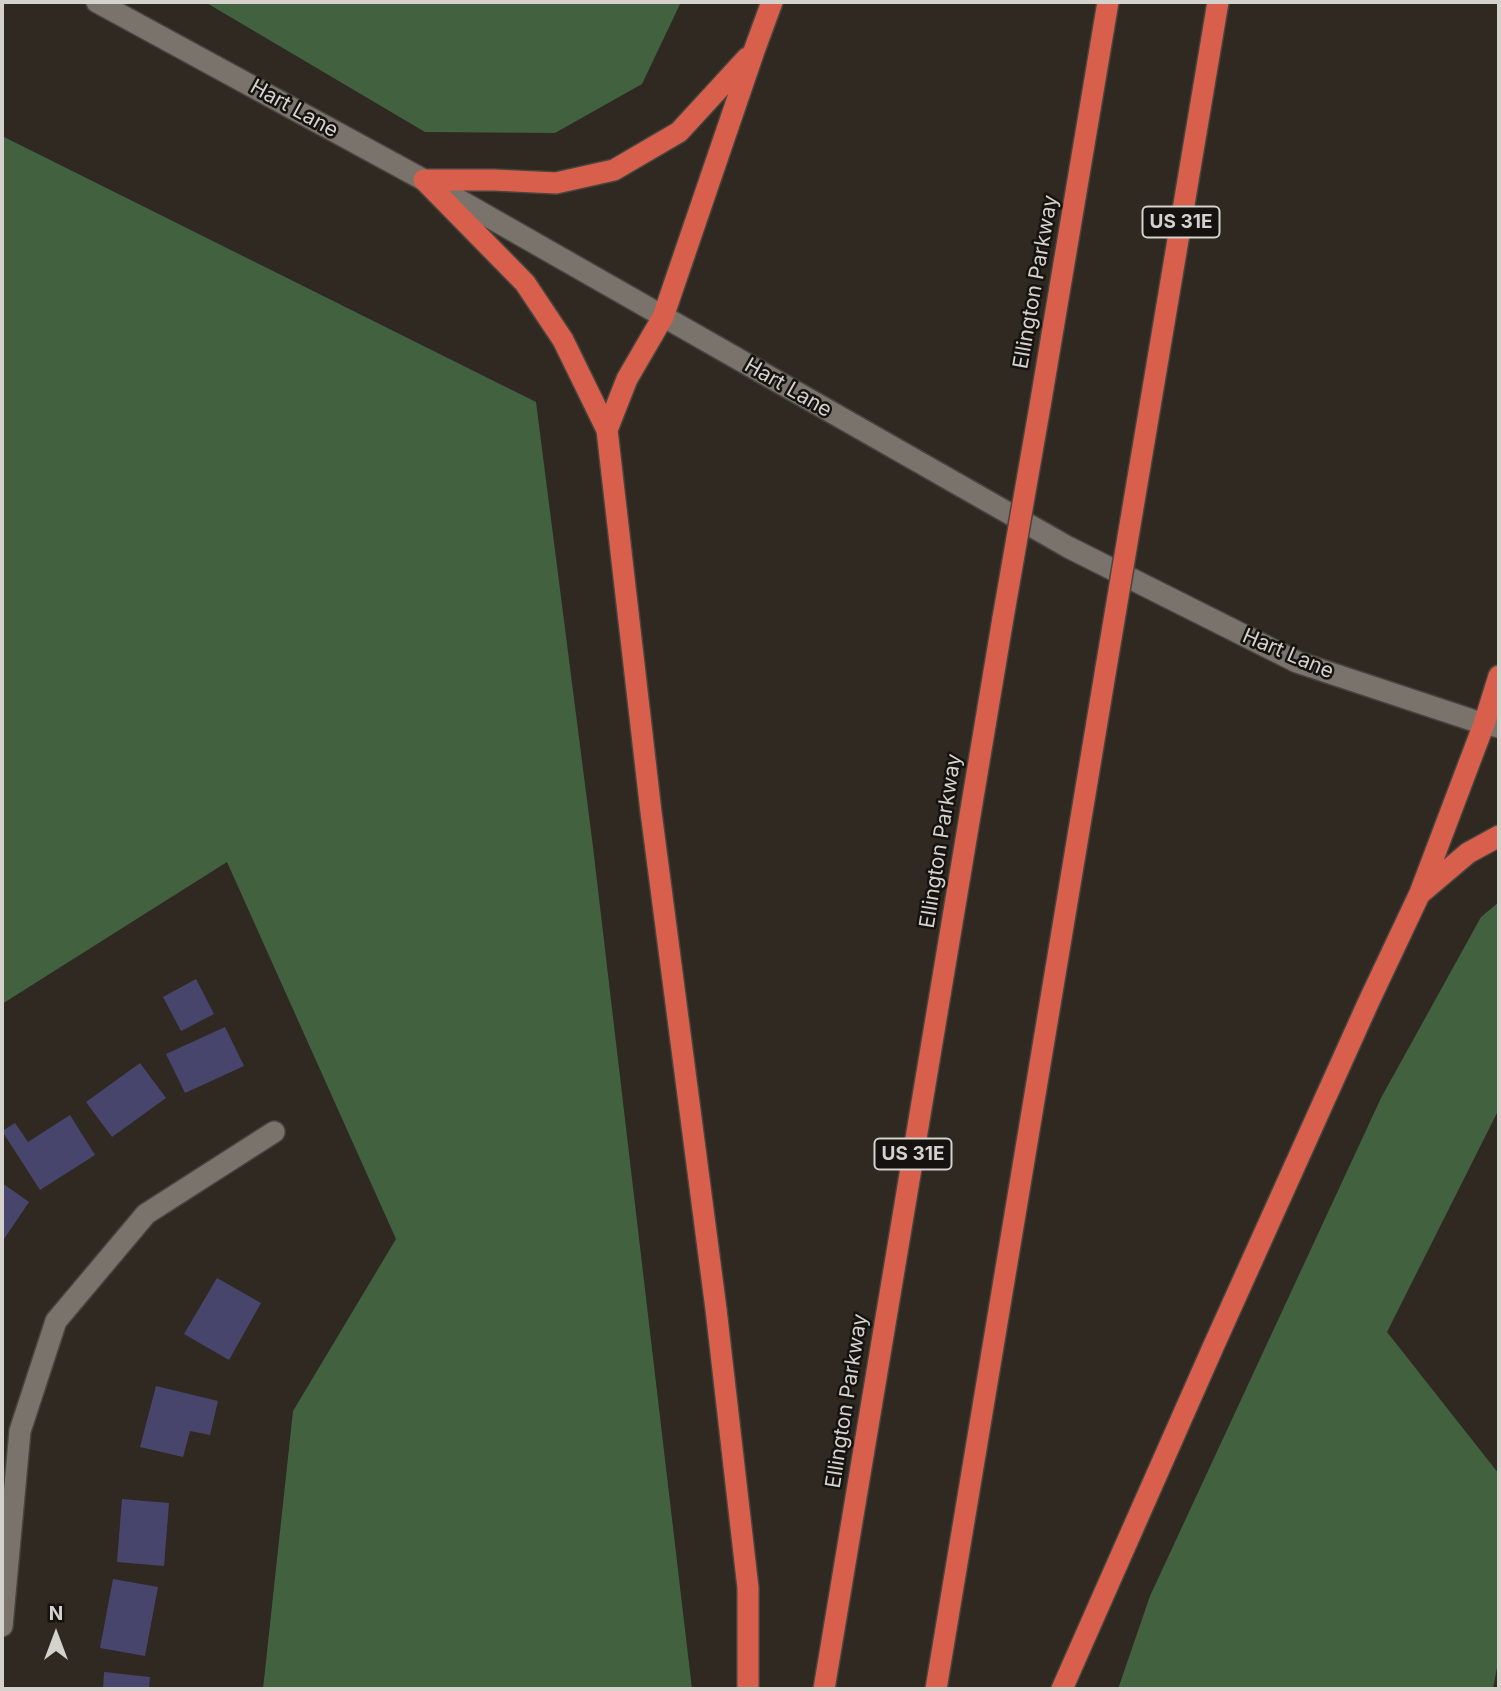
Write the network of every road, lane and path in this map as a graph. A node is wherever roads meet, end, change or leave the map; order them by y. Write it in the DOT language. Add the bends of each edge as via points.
graph roads {
  1 [pos="97,2"];
  2 [pos="772,2"];
  3 [pos="1108,2"];
  4 [pos="1218,2"];
  5 [pos="754,51"];
  6 [pos="424,180"];
  7 [pos="663,317"];
  8 [pos="607,430"];
  9 [pos="1499,676"];
  10 [pos="1492,726"];
  11 [pos="1499,836"];
  12 [pos="1420,893"];
  13 [pos="274,1132"];
  14 [pos="2,1626"];
  15 [pos="748,1689"];
  16 [pos="824,1689"];
  17 [pos="936,1689"];
  18 [pos="1062,1689"];
  1 -- 6 [label="main road, Hart Lane"];
  2 -- 5 [label="highway"];
  3 -- 16 [label="highway, Ellington Parkway / US 31E, bridge"];
  4 -- 17 [label="highway, US 31E, bridge"];
  5 -- 6 [label="highway" via="679,132 614,170 556,183"];
  5 -- 7 [label="highway"];
  6 -- 7 [label="main road, Hart Lane"];
  6 -- 8 [label="highway" via="525,283 563,340"];
  7 -- 8 [label="highway" via="626,379"];
  7 -- 10 [label="main road, Hart Lane" via="1068,547 1284,656"];
  8 -- 15 [label="highway" via="748,1588"];
  9 -- 10 [label="highway"];
  10 -- 12 [label="highway"];
  11 -- 12 [label="highway" via="1468,853"];
  12 -- 18 [label="highway"];
  13 -- 14 [label="main road" via="146,1214 56,1321 20,1431"];
}
